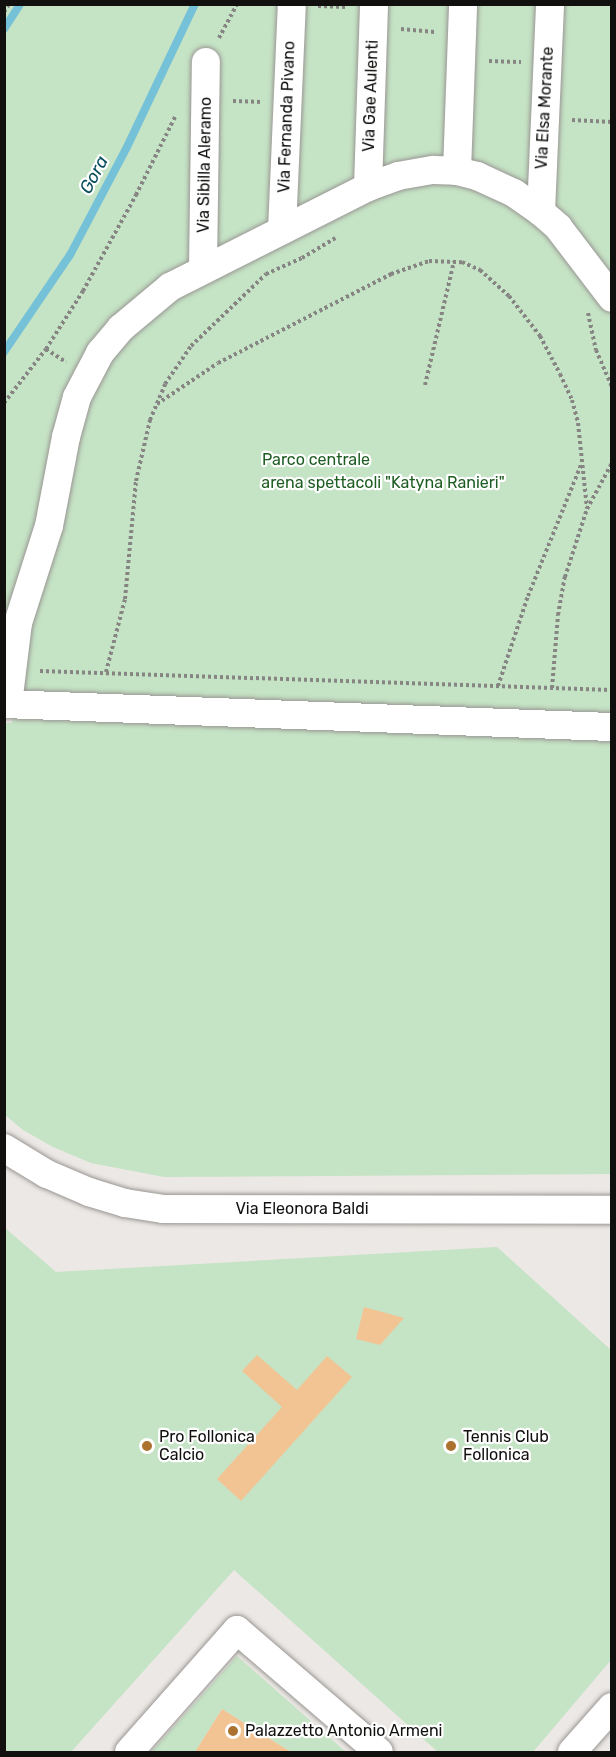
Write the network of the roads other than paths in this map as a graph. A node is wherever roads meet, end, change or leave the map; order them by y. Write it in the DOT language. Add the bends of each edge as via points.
graph roads {
  1 [pos="463,4"];
  2 [pos="550,4"];
  3 [pos="292,5"];
  4 [pos="374,13"];
  5 [pos="206,62"];
  6 [pos="457,171"];
  7 [pos="368,187"];
  8 [pos="541,212"];
  9 [pos="282,230"];
  10 [pos="203,268"];
  11 [pos="599,304"];
  12 [pos="11,704"];
  13 [pos="612,727"];
  14 [pos="4,1148"];
  15 [pos="612,1210"];
  16 [pos="612,1707"];
  17 [pos="129,1752"];
  18 [pos="379,1752"];
  19 [pos="572,1752"];
  1 -- 6 [label="street"];
  2 -- 8 [label="street, Via Elsa Morante"];
  3 -- 9 [label="street, Via Fernanda Pivano"];
  4 -- 7 [label="street, Via Gae Aulenti"];
  5 -- 10 [label="street, Via Sibilla Aleramo"];
  6 -- 7 [label="street" via="433,170 398,176"];
  6 -- 8 [label="street" via="503,188"];
  7 -- 9 [label="street"];
  8 -- 11 [label="street" via="558,227"];
  9 -- 10 [label="street"];
  10 -- 12 [label="street" via="170,287 121,328 87,374 66,437 49,526 18,622 10,673"];
  12 -- 13 [label="street"];
  14 -- 15 [label="street, Via Eleonora Baldi" via="89,1192 163,1209"];
  16 -- 19 [label="street"];
  17 -- 18 [label="street" via="237,1630"];
}
